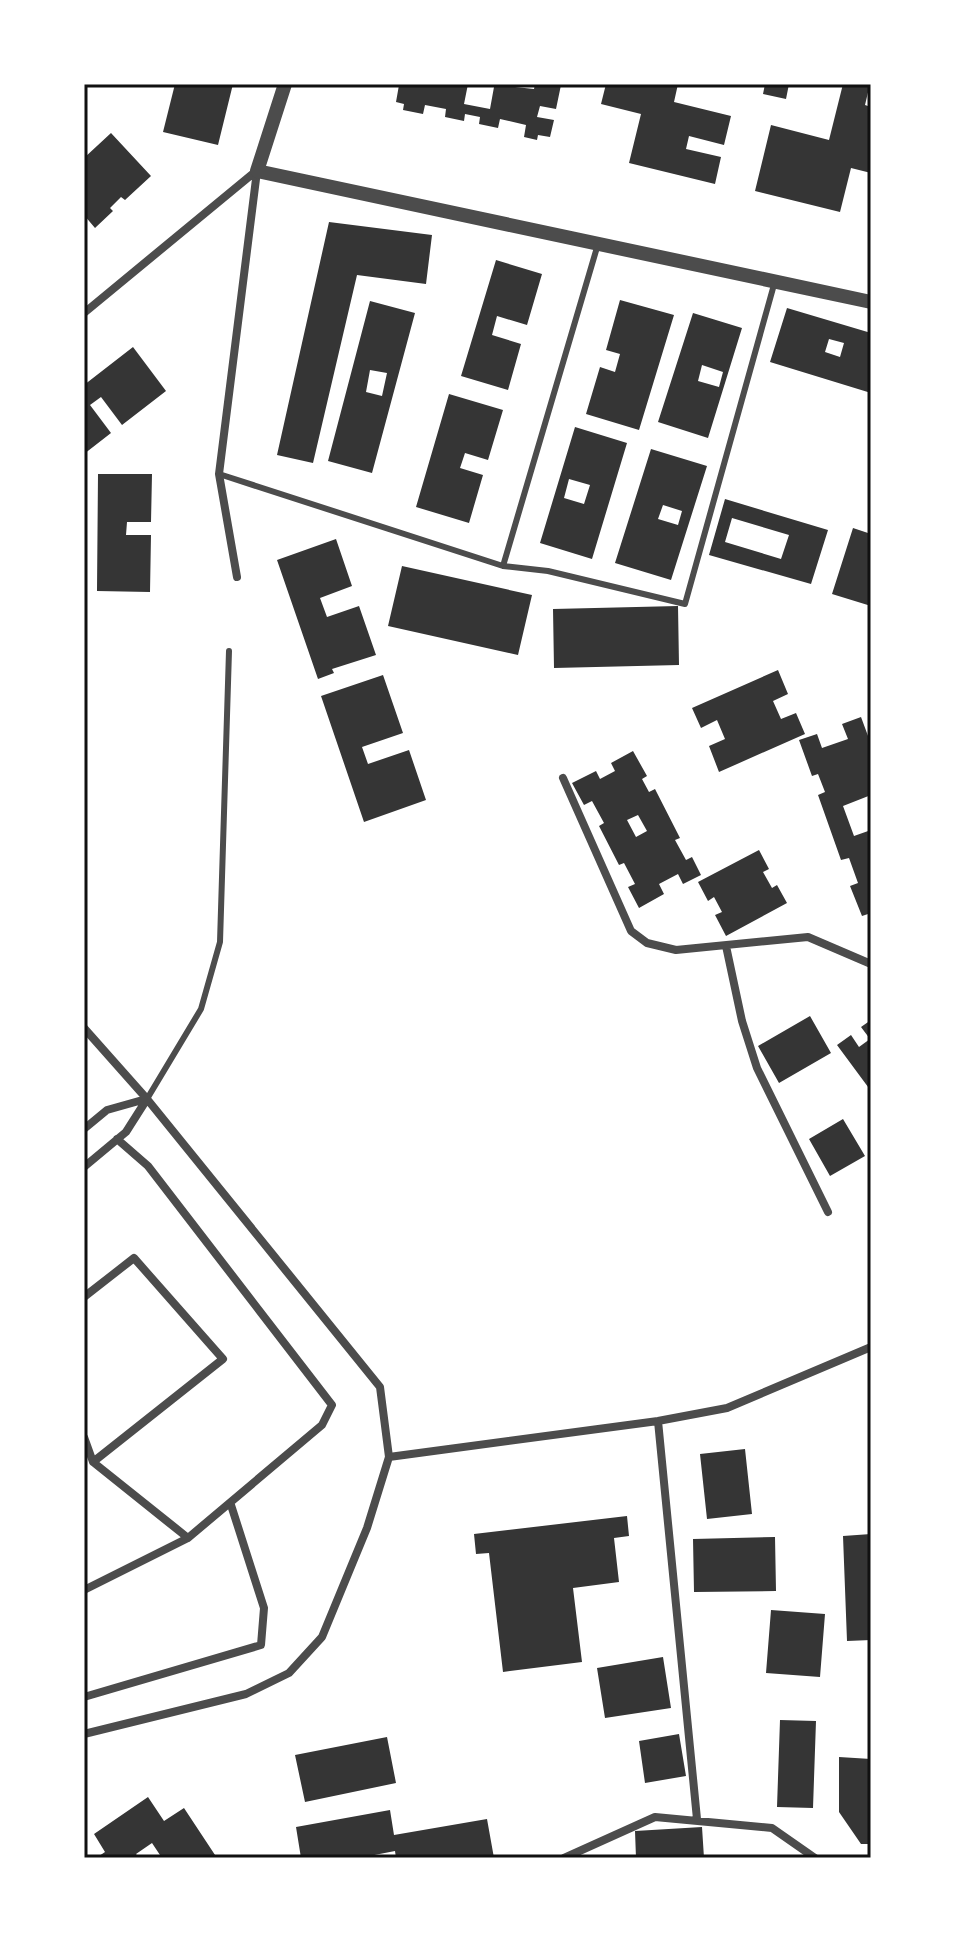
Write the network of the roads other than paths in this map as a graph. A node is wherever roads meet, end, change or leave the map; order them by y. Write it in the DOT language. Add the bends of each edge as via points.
graph roads {
  1 [pos="285,84"];
  2 [pos="257,171"];
  3 [pos="598,244"];
  4 [pos="775,281"];
  5 [pos="871,302"];
  6 [pos="84,313"];
  7 [pos="219,474"];
  8 [pos="503,566"];
  9 [pos="237,577"];
  10 [pos="229,651"];
  11 [pos="563,778"];
  12 [pos="726,946"];
  13 [pos="871,964"];
  14 [pos="84,1028"];
  15 [pos="147,1099"];
  16 [pos="84,1129"];
  17 [pos="117,1139"];
  18 [pos="84,1167"];
  19 [pos="828,1212"];
  20 [pos="84,1297"];
  21 [pos="871,1347"];
  22 [pos="658,1421"];
  23 [pos="84,1437"];
  24 [pos="389,1457"];
  25 [pos="93,1462"];
  26 [pos="231,1505"];
  27 [pos="188,1538"];
  28 [pos="84,1590"];
  29 [pos="84,1697"];
  30 [pos="84,1734"];
  31 [pos="697,1819"];
  32 [pos="564,1858"];
  33 [pos="815,1858"];
  1 -- 2 [label="street"];
  2 -- 3 [label="street"];
  2 -- 6 [label="street"];
  2 -- 7 [label="street"];
  3 -- 4 [label="street"];
  3 -- 8 [label="lane"];
  4 -- 5 [label="street"];
  4 -- 8 [label="lane" via="685,604 548,571"];
  7 -- 8 [label="lane"];
  7 -- 9 [label="street"];
  10 -- 15 [label="lane" via="220,942 201,1009"];
  11 -- 12 [label="street" via="631,931 647,943 676,950"];
  12 -- 13 [label="street" via="808,937"];
  12 -- 19 [label="street" via="757,1068"];
  14 -- 15 [label="street"];
  15 -- 16 [label="street" via="107,1110"];
  15 -- 17 [label="street"];
  15 -- 24 [label="street" via="380,1387"];
  17 -- 18 [label="street"];
  17 -- 26 [label="street" via="148,1166 332,1405 322,1425"];
  20 -- 25 [label="street" via="134,1258 223,1359"];
  21 -- 22 [label="street" via="727,1408"];
  22 -- 24 [label="street"];
  22 -- 31 [label="street"];
  23 -- 25 [label="street"];
  24 -- 30 [label="street" via="367,1528 322,1637 289,1673 246,1694"];
  25 -- 27 [label="street"];
  26 -- 27 [label="street"];
  26 -- 29 [label="street" via="264,1608 261,1645"];
  27 -- 28 [label="street"];
  31 -- 32 [label="street" via="655,1817"];
  31 -- 33 [label="street" via="772,1828"];
}
